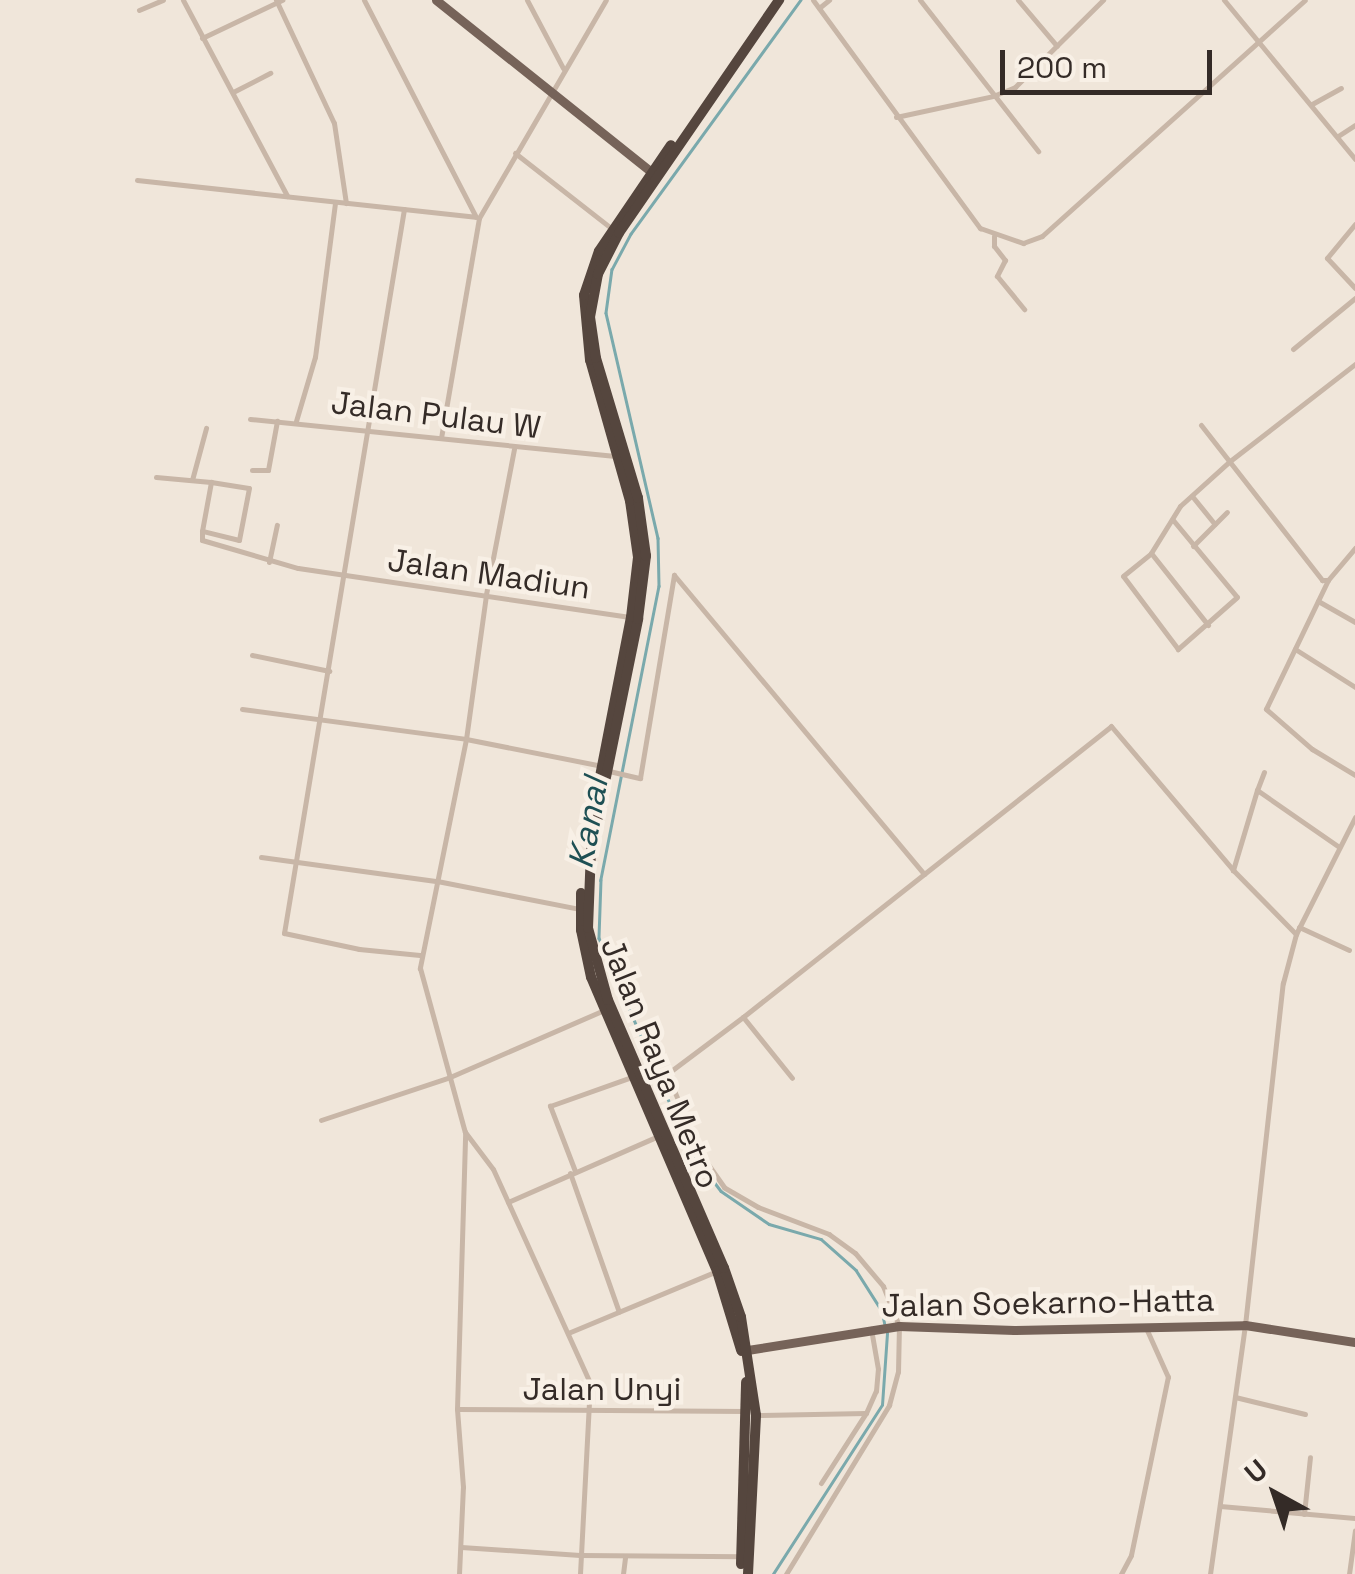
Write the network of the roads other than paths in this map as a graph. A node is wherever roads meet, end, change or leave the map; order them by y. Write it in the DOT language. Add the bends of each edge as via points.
graph roads {
  1 [pos="162,0"];
  2 [pos="183,0"];
  3 [pos="364,0"];
  4 [pos="436,0"];
  5 [pos="527,0"];
  6 [pos="606,0"];
  7 [pos="771,0"];
  8 [pos="779,0"];
  9 [pos="812,0"];
  10 [pos="829,0"];
  11 [pos="920,0"];
  12 [pos="1018,0"];
  13 [pos="1103,0"];
  14 [pos="1224,0"];
  15 [pos="1306,0"];
  16 [pos="279,1"];
  17 [pos="819,8"];
  18 [pos="139,10"];
  19 [pos="202,38"];
  20 [pos="1256,42"];
  21 [pos="1057,46"];
  22 [pos="563,68"];
  23 [pos="270,73"];
  24 [pos="1340,88"];
  25 [pos="550,91"];
  26 [pos="232,92"];
  27 [pos="993,96"];
  28 [pos="1312,104"];
  29 [pos="896,117"];
  30 [pos="1355,125"];
  31 [pos="1338,136"];
  32 [pos="1038,152"];
  33 [pos="515,153"];
  34 [pos="1355,159"];
  35 [pos="654,175"];
  36 [pos="137,180"];
  37 [pos="288,198"];
  38 [pos="335,202"];
  39 [pos="346,203"];
  40 [pos="404,209"];
  41 [pos="477,218"];
  42 [pos="1355,224"];
  43 [pos="612,228"];
  44 [pos="994,236"];
  45 [pos="1355,288"];
  46 [pos="1355,298"];
  47 [pos="1024,309"];
  48 [pos="1293,349"];
  49 [pos="1355,364"];
  50 [pos="609,412"];
  51 [pos="250,419"];
  52 [pos="277,420"];
  53 [pos="296,421"];
  54 [pos="1201,425"];
  55 [pos="206,428"];
  56 [pos="364,429"];
  57 [pos="441,438"];
  58 [pos="514,448"];
  59 [pos="622,455"];
  60 [pos="1230,460"];
  61 [pos="252,470"];
  62 [pos="156,476"];
  63 [pos="192,480"];
  64 [pos="211,482"];
  65 [pos="1192,496"];
  66 [pos="1226,512"];
  67 [pos="1173,520"];
  68 [pos="278,524"];
  69 [pos="1215,524"];
  70 [pos="202,530"];
  71 [pos="1193,546"];
  72 [pos="1355,548"];
  73 [pos="1152,554"];
  74 [pos="269,562"];
  75 [pos="340,575"];
  76 [pos="1328,580"];
  77 [pos="486,595"];
  78 [pos="1318,601"];
  79 [pos="632,617"];
  80 [pos="1355,622"];
  81 [pos="1208,625"];
  82 [pos="1296,650"];
  83 [pos="252,655"];
  84 [pos="329,671"];
  85 [pos="1355,687"];
  86 [pos="242,708"];
  87 [pos="321,720"];
  88 [pos="466,739"];
  89 [pos="606,768"];
  90 [pos="1264,772"];
  91 [pos="1355,775"];
  92 [pos="1257,790"];
  93 [pos="1355,817"];
  94 [pos="1339,847"];
  95 [pos="262,857"];
  96 [pos="298,862"];
  97 [pos="1233,870"];
  98 [pos="924,874"];
  99 [pos="437,881"];
  100 [pos="580,909"];
  101 [pos="1298,931"];
  102 [pos="1349,950"];
  103 [pos="420,955"];
  104 [pos="604,1010"];
  105 [pos="742,1017"];
  106 [pos="450,1077"];
  107 [pos="632,1077"];
  108 [pos="792,1078"];
  109 [pos="321,1120"];
  110 [pos="466,1132"];
  111 [pos="659,1136"];
  112 [pos="572,1172"];
  113 [pos="508,1202"];
  114 [pos="718,1271"];
  115 [pos="619,1312"];
  116 [pos="1245,1325"];
  117 [pos="896,1326"];
  118 [pos="1146,1327"];
  119 [pos="874,1329"];
  120 [pos="568,1333"];
  121 [pos="1355,1342"];
  122 [pos="745,1350"];
  123 [pos="1234,1397"];
  124 [pos="457,1409"];
  125 [pos="590,1413"];
  126 [pos="752,1413"];
  127 [pos="866,1413"];
  128 [pos="1305,1414"];
  129 [pos="1310,1457"];
  130 [pos="821,1483"];
  131 [pos="1220,1506"];
  132 [pos="1304,1514"];
  133 [pos="1355,1518"];
  134 [pos="1355,1530"];
  135 [pos="460,1547"];
  136 [pos="580,1555"];
  137 [pos="625,1556"];
  138 [pos="742,1556"];
  139 [pos="459,1574"];
  140 [pos="580,1574"];
  141 [pos="623,1574"];
  142 [pos="744,1574"];
  143 [pos="786,1574"];
  144 [pos="1121,1574"];
  145 [pos="1210,1574"];
  146 [pos="1348,1574"];
  1 -- 18 [label="street"];
  2 -- 19 [label="street"];
  3 -- 41 [label="street"];
  4 -- 25 [label="main road"];
  5 -- 22 [label="street"];
  6 -- 22 [label="street"];
  7 -- 35 [label="highway"];
  8 -- 35 [label="highway"];
  9 -- 17 [label="street"];
  10 -- 17 [label="street"];
  11 -- 27 [label="street"];
  12 -- 21 [label="street"];
  13 -- 21 [label="street"];
  14 -- 20 [label="street"];
  15 -- 20 [label="street"];
  16 -- 19 [label="street"];
  16 -- 39 [label="street" via="334,122"];
  17 -- 29 [label="street"];
  19 -- 26 [label="street"];
  20 -- 28 [label="street"];
  20 -- 44 [label="street" via="1042,236 1023,243"];
  21 -- 27 [label="street" via="1024,80"];
  22 -- 25 [label="street"];
  23 -- 26 [label="street"];
  24 -- 28 [label="street"];
  25 -- 33 [label="street"];
  25 -- 35 [label="main road"];
  26 -- 37 [label="street"];
  27 -- 29 [label="street"];
  27 -- 32 [label="street"];
  28 -- 31 [label="street"];
  29 -- 44 [label="street" via="980,228"];
  30 -- 31 [label="street"];
  31 -- 34 [label="street"];
  33 -- 41 [label="street"];
  33 -- 43 [label="street"];
  35 -- 43 [label="highway"];
  35 -- 50 [label="highway" via="606,256 592,296 591,334"];
  36 -- 37 [label="street"];
  37 -- 38 [label="street"];
  38 -- 39 [label="street"];
  38 -- 53 [label="street" via="315,357"];
  39 -- 40 [label="street"];
  40 -- 41 [label="street"];
  40 -- 56 [label="street"];
  41 -- 57 [label="street"];
  42 -- 45 [label="street" via="1327,258"];
  43 -- 50 [label="highway" via="590,272 582,317"];
  44 -- 47 [label="street" via="1005,260 997,276"];
  46 -- 48 [label="street"];
  49 -- 60 [label="street"];
  50 -- 59 [label="highway"];
  51 -- 52 [label="street, Jalan Pulau W"];
  52 -- 53 [label="street, Jalan Pulau W"];
  52 -- 61 [label="street" via="268,470"];
  53 -- 56 [label="street, Jalan Pulau W"];
  54 -- 60 [label="street"];
  55 -- 63 [label="street"];
  56 -- 57 [label="street, Jalan Pulau W"];
  56 -- 75 [label="street"];
  57 -- 58 [label="street, Jalan Pulau W"];
  58 -- 59 [label="street, Jalan Pulau W"];
  58 -- 77 [label="street"];
  59 -- 79 [label="highway, Jalan Raya Metro" via="637,543"];
  59 -- 89 [label="highway" via="646,556"];
  60 -- 65 [label="street"];
  60 -- 76 [label="street"];
  62 -- 63 [label="street"];
  63 -- 64 [label="street"];
  64 -- 70 [label="street"];
  64 -- 70 [label="street" via="249,488 244,525 239,540"];
  65 -- 67 [label="street"];
  65 -- 69 [label="street"];
  66 -- 69 [label="street"];
  67 -- 71 [label="street"];
  67 -- 73 [label="street"];
  68 -- 74 [label="street"];
  69 -- 71 [label="street"];
  70 -- 74 [label="street, Jalan Madiun" via="202,540"];
  71 -- 81 [label="street" via="1237,596"];
  72 -- 76 [label="street"];
  73 -- 81 [label="street"];
  73 -- 81 [label="street" via="1122,578 1175,648"];
  74 -- 75 [label="street, Jalan Madiun"];
  75 -- 77 [label="street, Jalan Madiun"];
  75 -- 84 [label="street"];
  76 -- 78 [label="street"];
  77 -- 79 [label="street, Jalan Madiun"];
  77 -- 88 [label="street"];
  78 -- 80 [label="street"];
  78 -- 82 [label="street"];
  79 -- 89 [label="highway, Jalan Raya Metro"];
  82 -- 85 [label="street"];
  82 -- 91 [label="street" via="1266,709"];
  83 -- 84 [label="street"];
  84 -- 87 [label="street"];
  86 -- 87 [label="street"];
  87 -- 88 [label="street"];
  87 -- 96 [label="street"];
  88 -- 89 [label="street"];
  88 -- 99 [label="street"];
  89 -- 98 [label="street" via="640,778 674,574"];
  89 -- 100 [label="highway, Jalan Raya Metro"];
  89 -- 122 [label="highway" via="588,876 594,960 724,1268"];
  90 -- 92 [label="street"];
  92 -- 94 [label="street"];
  92 -- 97 [label="street"];
  93 -- 94 [label="street"];
  94 -- 101 [label="street"];
  95 -- 96 [label="street"];
  96 -- 99 [label="street"];
  96 -- 103 [label="street" via="284,933"];
  97 -- 98 [label="street" via="1112,726"];
  97 -- 101 [label="street"];
  98 -- 105 [label="street"];
  99 -- 100 [label="street"];
  99 -- 103 [label="street"];
  100 -- 104 [label="highway, Jalan Raya Metro" via="584,952"];
  101 -- 102 [label="street"];
  101 -- 116 [label="street" via="1283,983"];
  103 -- 106 [label="street"];
  104 -- 106 [label="street"];
  104 -- 107 [label="highway, Jalan Raya Metro"];
  105 -- 108 [label="street"];
  105 -- 117 [label="street" via="668,1074 702,1156 724,1187 829,1234 855,1253 883,1286"];
  106 -- 109 [label="street"];
  106 -- 110 [label="street"];
  107 -- 111 [label="highway, Jalan Raya Metro"];
  107 -- 112 [label="street" via="550,1106"];
  110 -- 113 [label="street"];
  110 -- 124 [label="street"];
  111 -- 112 [label="street"];
  111 -- 114 [label="highway, Jalan Raya Metro"];
  112 -- 113 [label="street"];
  112 -- 115 [label="street"];
  113 -- 120 [label="street"];
  114 -- 115 [label="street"];
  114 -- 122 [label="highway, Jalan Raya Metro"];
  115 -- 120 [label="street"];
  116 -- 118 [label="main road, Jalan Soekarno-Hatta"];
  116 -- 121 [label="main road, Jalan Soekarno-Hatta"];
  116 -- 123 [label="street"];
  117 -- 118 [label="main road, Jalan Soekarno-Hatta"];
  117 -- 119 [label="main road, Jalan Soekarno-Hatta"];
  117 -- 143 [label="street" via="898,1372 889,1405"];
  118 -- 144 [label="street" via="1168,1377 1131,1554"];
  119 -- 122 [label="main road, Jalan Soekarno-Hatta"];
  119 -- 127 [label="street" via="876,1391"];
  120 -- 125 [label="street" via="590,1383"];
  122 -- 126 [label="highway"];
  123 -- 128 [label="street"];
  123 -- 131 [label="street"];
  124 -- 125 [label="street, Jalan Unyi"];
  124 -- 135 [label="street"];
  125 -- 126 [label="street, Jalan Unyi"];
  125 -- 136 [label="street"];
  126 -- 127 [label="street, Jalan Unyi"];
  126 -- 138 [label="highway"];
  126 -- 142 [label="highway"];
  127 -- 130 [label="street"];
  129 -- 132 [label="street"];
  131 -- 132 [label="street"];
  131 -- 145 [label="street"];
  132 -- 133 [label="street"];
  134 -- 146 [label="street"];
  135 -- 136 [label="street"];
  135 -- 139 [label="street"];
  136 -- 137 [label="street"];
  136 -- 140 [label="street"];
  137 -- 138 [label="street"];
  137 -- 141 [label="street"];
  138 -- 142 [label="highway"];
}
